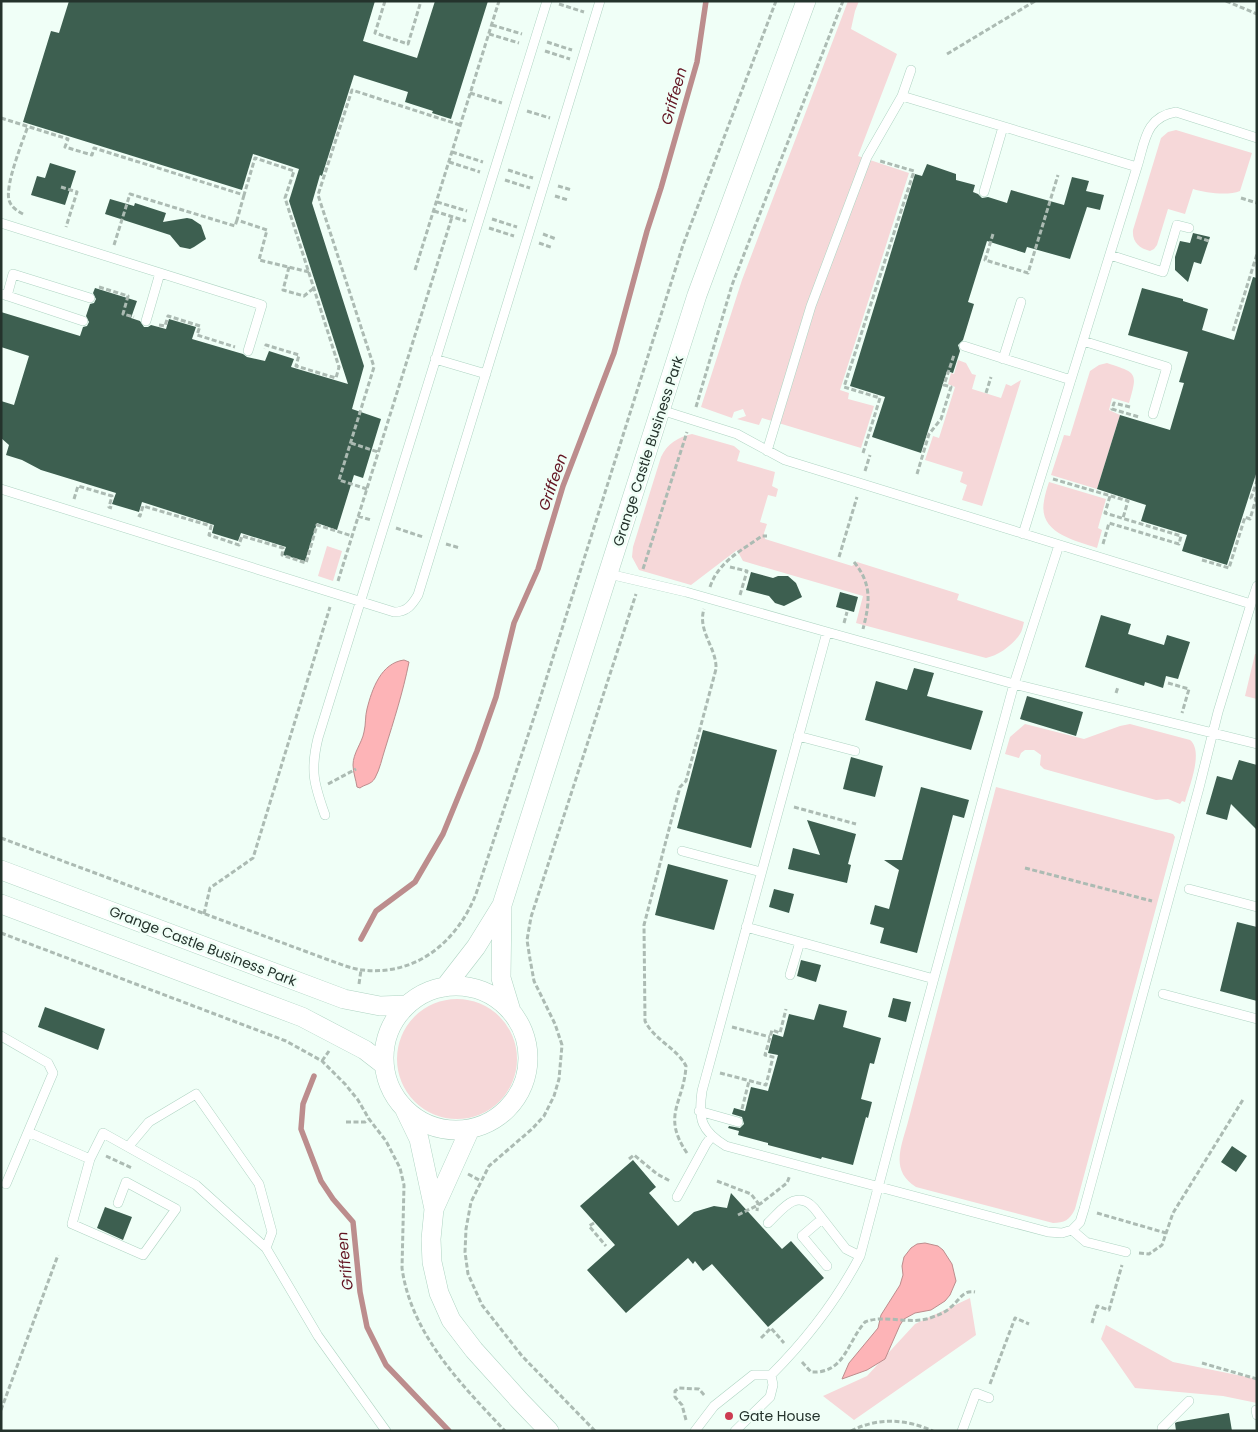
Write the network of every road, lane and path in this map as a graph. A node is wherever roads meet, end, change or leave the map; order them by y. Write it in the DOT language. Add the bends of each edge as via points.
graph roads {
  1 [pos="385,1"];
  2 [pos="421,1"];
  3 [pos="499,1"];
  4 [pos="547,1"];
  5 [pos="551,1"];
  6 [pos="600,1"];
  7 [pos="776,1"];
  8 [pos="806,1"];
  9 [pos="843,1"];
  10 [pos="1035,1"];
  11 [pos="1226,1"];
  12 [pos="1257,14"];
  13 [pos="596,16"];
  14 [pos="946,54"];
  15 [pos="910,70"];
  16 [pos="902,96"];
  17 [pos="1,118"];
  18 [pos="460,125"];
  19 [pos="28,126"];
  20 [pos="1004,127"];
  21 [pos="1257,138"];
  22 [pos="452,152"];
  23 [pos="867,157"];
  24 [pos="449,162"];
  25 [pos="495,166"];
  26 [pos="1137,167"];
  27 [pos="1058,175"];
  28 [pos="492,176"];
  29 [pos="545,182"];
  30 [pos="61,187"];
  31 [pos="572,190"];
  32 [pos="542,192"];
  33 [pos="984,192"];
  34 [pos="244,195"];
  35 [pos="1241,198"];
  36 [pos="568,200"];
  37 [pos="436,202"];
  38 [pos="1257,203"];
  39 [pos="434,211"];
  40 [pos="24,214"];
  41 [pos="452,217"];
  42 [pos="236,220"];
  43 [pos="478,220"];
  44 [pos="1,223"];
  45 [pos="57,225"];
  46 [pos="66,227"];
  47 [pos="1189,228"];
  48 [pos="993,234"];
  49 [pos="529,235"];
  50 [pos="556,239"];
  51 [pos="75,246"];
  52 [pos="554,248"];
  53 [pos="1257,254"];
  54 [pos="1110,255"];
  55 [pos="110,258"];
  56 [pos="289,268"];
  57 [pos="415,270"];
  58 [pos="309,272"];
  59 [pos="160,273"];
  60 [pos="96,286"];
  61 [pos="314,288"];
  62 [pos="4,295"];
  63 [pos="90,298"];
  64 [pos="1021,302"];
  65 [pos="83,321"];
  66 [pos="146,321"];
  67 [pos="1233,331"];
  68 [pos="1083,341"];
  69 [pos="964,346"];
  70 [pos="248,351"];
  71 [pos="960,357"];
  72 [pos="435,359"];
  73 [pos="1003,359"];
  74 [pos="486,374"];
  75 [pos="991,377"];
  76 [pos="1071,380"];
  77 [pos="986,393"];
  78 [pos="1130,407"];
  79 [pos="661,410"];
  80 [pos="694,411"];
  81 [pos="1153,414"];
  82 [pos="1142,418"];
  83 [pos="686,433"];
  84 [pos="350,443"];
  85 [pos="767,451"];
  86 [pos="378,452"];
  87 [pos="863,453"];
  88 [pos="870,455"];
  89 [pos="917,474"];
  90 [pos="1041,475"];
  91 [pos="1257,481"];
  92 [pos="861,484"];
  93 [pos="367,489"];
  94 [pos="3,490"];
  95 [pos="1110,496"];
  96 [pos="1256,499"];
  97 [pos="1,500"];
  98 [pos="117,509"];
  99 [pos="71,511"];
  100 [pos="132,514"];
  101 [pos="358,516"];
  102 [pos="1123,518"];
  103 [pos="384,525"];
  104 [pos="1023,534"];
  105 [pos="352,536"];
  106 [pos="434,540"];
  107 [pos="1059,545"];
  108 [pos="460,548"];
  109 [pos="839,557"];
  110 [pos="1099,557"];
  111 [pos="1202,560"];
  112 [pos="854,562"];
  113 [pos="730,567"];
  114 [pos="642,573"];
  115 [pos="609,574"];
  116 [pos="1257,586"];
  117 [pos="334,594"];
  118 [pos="635,596"];
  119 [pos="361,602"];
  120 [pos="1251,604"];
  121 [pos="737,606"];
  122 [pos="827,632"];
  123 [pos="860,641"];
  124 [pos="1168,683"];
  125 [pos="1014,684"];
  126 [pos="1118,687"];
  127 [pos="1116,693"];
  128 [pos="1179,724"];
  129 [pos="1213,732"];
  130 [pos="798,736"];
  131 [pos="1257,744"];
  132 [pos="855,751"];
  133 [pos="356,769"];
  134 [pos="340,778"];
  135 [pos="780,804"];
  136 [pos="325,815"];
  137 [pos="856,824"];
  138 [pos="1,838"];
  139 [pos="682,851"];
  140 [pos="1025,868"];
  141 [pos="1,870"];
  142 [pos="761,872"];
  143 [pos="1190,889"];
  144 [pos="1152,901"];
  145 [pos="1,904"];
  146 [pos="502,905"];
  147 [pos="1257,908"];
  148 [pos="204,914"];
  149 [pos="746,927"];
  150 [pos="1,933"];
  151 [pos="800,942"];
  152 [pos="361,970"];
  153 [pos="790,975"];
  154 [pos="934,979"];
  155 [pos="445,987"];
  156 [pos="357,988"];
  157 [pos="1164,994"];
  158 [pos="407,1005"];
  159 [pos="786,1009"];
  160 [pos="511,1011"];
  161 [pos="1257,1020"];
  162 [pos="720,1024"];
  163 [pos="1,1036"];
  164 [pos="770,1037"];
  165 [pos="383,1064"];
  166 [pos="708,1070"];
  167 [pos="749,1081"];
  168 [pos="1244,1098"];
  169 [pos="404,1109"];
  170 [pos="699,1111"];
  171 [pos="369,1119"];
  172 [pos="346,1122"];
  173 [pos="738,1122"];
  174 [pos="470,1129"];
  175 [pos="28,1132"];
  176 [pos="712,1136"];
  177 [pos="128,1147"];
  178 [pos="90,1159"];
  179 [pos="629,1159"];
  180 [pos="464,1172"];
  181 [pos="790,1175"];
  182 [pos="481,1181"];
  183 [pos="717,1181"];
  184 [pos="6,1184"];
  185 [pos="675,1184"];
  186 [pos="879,1186"];
  187 [pos="677,1197"];
  188 [pos="118,1203"];
  189 [pos="757,1206"];
  190 [pos="434,1209"];
  191 [pos="1084,1209"];
  192 [pos="757,1211"];
  193 [pos="738,1215"];
  194 [pos="822,1219"];
  195 [pos="594,1223"];
  196 [pos="768,1223"];
  197 [pos="1072,1230"];
  198 [pos="1166,1233"];
  199 [pos="606,1246"];
  200 [pos="266,1248"];
  201 [pos="1126,1252"];
  202 [pos="58,1255"];
  203 [pos="860,1256"];
  204 [pos="827,1266"];
  205 [pos="975,1292"];
  206 [pos="1092,1323"];
  207 [pos="1029,1324"];
  208 [pos="761,1338"];
  209 [pos="793,1353"];
  210 [pos="1202,1363"];
  211 [pos="771,1375"];
  212 [pos="1257,1379"];
  213 [pos="987,1398"];
  214 [pos="1188,1401"];
  215 [pos="714,1406"];
  216 [pos="1,1410"];
  217 [pos="686,1423"];
  218 [pos="593,1430"];
  219 [pos="386,1431"];
  220 [pos="505,1431"];
  221 [pos="549,1431"];
  222 [pos="695,1431"];
  223 [pos="736,1431"];
  224 [pos="851,1431"];
  225 [pos="934,1431"];
  226 [pos="962,1431"];
  227 [pos="1162,1431"];
  1 -- 2 [label="path" via="375,33 408,44"];
  3 -- 18 [label="path"];
  4 -- 25 [label="lane"];
  5 -- 13 [label="path"];
  6 -- 13 [label="lane"];
  7 -- 152 [label="path" via="683,244 470,910 452,936 424,958 387,970"];
  8 -- 79 [label="street, Grange Castle Business Park" via="697,294"];
  9 -- 80 [label="path" via="732,285"];
  10 -- 14 [label="path"];
  11 -- 12 [label="path"];
  13 -- 29 [label="lane"];
  15 -- 16 [label="lane"];
  16 -- 20 [label="lane"];
  16 -- 23 [label="lane"];
  17 -- 19 [label="path"];
  18 -- 22 [label="path"];
  18 -- 84 [label="path" via="352,90 318,195 374,368"];
  19 -- 34 [label="path" via="68,138 65,147 92,155 94,148"];
  19 -- 40 [label="path" via="9,188 10,201 17,211"];
  20 -- 26 [label="lane"];
  20 -- 33 [label="lane"];
  21 -- 26 [label="lane" via="1176,112 1164,114 1149,128"];
  22 -- 24 [label="path"];
  22 -- 25 [label="path"];
  23 -- 85 [label="lane" via="811,306"];
  23 -- 87 [label="path" via="914,171 844,387 880,398"];
  24 -- 28 [label="path"];
  24 -- 37 [label="path"];
  25 -- 28 [label="lane"];
  25 -- 29 [label="path"];
  26 -- 54 [label="lane"];
  27 -- 48 [label="path" via="1028,273 985,260"];
  28 -- 32 [label="path"];
  28 -- 43 [label="lane"];
  29 -- 31 [label="path"];
  29 -- 32 [label="lane"];
  30 -- 46 [label="path" via="77,192"];
  32 -- 36 [label="path"];
  32 -- 49 [label="lane"];
  34 -- 42 [label="path"];
  34 -- 58 [label="path" via="256,158 294,171 286,198"];
  35 -- 38 [label="path"];
  37 -- 39 [label="path"];
  37 -- 43 [label="path"];
  39 -- 41 [label="path"];
  39 -- 57 [label="path"];
  41 -- 43 [label="path"];
  41 -- 86 [label="path"];
  42 -- 55 [label="path" via="234,226 130,194"];
  42 -- 56 [label="path" via="267,230 259,260"];
  43 -- 49 [label="path"];
  43 -- 49 [label="path"];
  43 -- 72 [label="lane"];
  44 -- 51 [label="lane"];
  45 -- 46 [label="path"];
  46 -- 51 [label="path" via="79,232"];
  47 -- 54 [label="lane" via="1177,225 1163,272"];
  49 -- 50 [label="path"];
  49 -- 52 [label="path"];
  49 -- 74 [label="lane"];
  51 -- 55 [label="lane"];
  53 -- 67 [label="path"];
  54 -- 68 [label="lane"];
  55 -- 59 [label="lane"];
  56 -- 58 [label="path"];
  56 -- 61 [label="path" via="283,290 304,296"];
  58 -- 61 [label="path"];
  59 -- 66 [label="lane"];
  59 -- 70 [label="lane" via="262,305"];
  60 -- 66 [label="path" via="128,296 123,314"];
  61 -- 70 [label="path" via="339,367 336,378 296,366 299,355 266,346 263,355"];
  62 -- 63 [label="lane" via="14,274"];
  62 -- 65 [label="lane"];
  64 -- 73 [label="lane"];
  66 -- 70 [label="path" via="165,326 168,316 200,326 197,335"];
  68 -- 76 [label="lane"];
  68 -- 81 [label="lane" via="1167,367"];
  69 -- 73 [label="lane"];
  71 -- 89 [label="path" via="954,355 944,385 951,387 941,419 929,434"];
  72 -- 74 [label="lane"];
  72 -- 103 [label="lane"];
  73 -- 76 [label="lane"];
  74 -- 106 [label="lane"];
  75 -- 77 [label="path"];
  76 -- 90 [label="lane"];
  78 -- 82 [label="path" via="1114,402 1112,409"];
  79 -- 85 [label="lane" via="737,434"];
  79 -- 115 [label="street, Grange Castle Business Park"];
  83 -- 114 [label="path"];
  84 -- 86 [label="path"];
  84 -- 93 [label="path" via="339,480"];
  85 -- 92 [label="lane" via="785,460"];
  86 -- 93 [label="path"];
  88 -- 92 [label="path"];
  90 -- 95 [label="path"];
  90 -- 104 [label="lane"];
  91 -- 96 [label="path" via="1251,498"];
  92 -- 104 [label="lane"];
  92 -- 109 [label="path"];
  93 -- 101 [label="path"];
  94 -- 97 [label="lane"];
  94 -- 99 [label="lane"];
  95 -- 102 [label="path" via="1128,502"];
  95 -- 102 [label="path" via="1105,513"];
  96 -- 111 [label="path" via="1250,519 1245,517 1230,568"];
  98 -- 99 [label="path" via="109,506 112,496 78,486"];
  99 -- 117 [label="lane"];
  100 -- 105 [label="path" via="140,516 143,506 212,526 209,536 239,545 242,536 284,548 282,555 306,563 317,525"];
  101 -- 103 [label="path"];
  101 -- 105 [label="path"];
  102 -- 110 [label="path" via="1181,536 1179,544 1109,523"];
  103 -- 106 [label="path"];
  103 -- 119 [label="lane"];
  104 -- 107 [label="lane"];
  105 -- 117 [label="path"];
  106 -- 108 [label="path"];
  106 -- 119 [label="lane" via="418,595 409,608 394,612"];
  107 -- 110 [label="lane"];
  107 -- 125 [label="lane"];
  110 -- 120 [label="lane"];
  112 -- 123 [label="path" via="869,591 869,607"];
  113 -- 121 [label="path" via="747,571"];
  115 -- 121 [label="lane"];
  115 -- 146 [label="street, Grange Castle Business Park"];
  116 -- 120 [label="lane"];
  117 -- 119 [label="lane"];
  117 -- 148 [label="path" via="252,858 210,888"];
  118 -- 182 [label="path" via="526,940 534,981 562,1045 559,1079 544,1116 489,1166"];
  119 -- 136 [label="lane" via="314,754 312,766"];
  120 -- 129 [label="lane"];
  121 -- 122 [label="lane"];
  122 -- 123 [label="lane"];
  122 -- 130 [label="lane"];
  123 -- 125 [label="lane"];
  124 -- 128 [label="path" via="1189,689"];
  125 -- 128 [label="lane"];
  125 -- 154 [label="lane"];
  126 -- 127 [label="path"];
  128 -- 129 [label="lane"];
  129 -- 131 [label="lane"];
  129 -- 191 [label="lane"];
  130 -- 132 [label="lane"];
  130 -- 135 [label="lane"];
  133 -- 134 [label="path"];
  135 -- 137 [label="path"];
  135 -- 142 [label="lane"];
  138 -- 148 [label="path"];
  139 -- 142 [label="lane"];
  140 -- 144 [label="path"];
  141 -- 158 [label="street, Grange Castle Business Park" via="344,1000 380,1006"];
  142 -- 149 [label="lane"];
  143 -- 147 [label="lane"];
  145 -- 165 [label="street" via="302,1017 365,1050"];
  146 -- 155 [label="street, Grange Castle Business Park" via="476,947"];
  146 -- 160 [label="street, Grange Castle Business Park" via="501,978"];
  148 -- 152 [label="path"];
  149 -- 151 [label="lane"];
  149 -- 162 [label="lane"];
  150 -- 171 [label="path" via="306,1051 322,1060 345,1084"];
  151 -- 153 [label="lane"];
  151 -- 154 [label="lane"];
  152 -- 156 [label="path"];
  154 -- 186 [label="lane"];
  155 -- 158 [label="street" via="428,992"];
  155 -- 160 [label="street" via="475,988 495,997"];
  157 -- 161 [label="lane"];
  158 -- 165 [label="street" via="387,1037"];
  159 -- 164 [label="path" via="780,1032 772,1030"];
  160 -- 174 [label="street" via="522,1029 528,1050 527,1072 520,1092 507,1109 490,1122"];
  162 -- 164 [label="path"];
  162 -- 166 [label="lane"];
  163 -- 175 [label="lane" via="48,1062 53,1073"];
  164 -- 167 [label="path" via="765,1055 773,1057 766,1085"];
  165 -- 169 [label="street" via="391,1089"];
  166 -- 167 [label="path"];
  166 -- 170 [label="lane"];
  167 -- 173 [label="path"];
  168 -- 198 [label="path" via="1173,1213"];
  169 -- 174 [label="street" via="424,1123 446,1130"];
  169 -- 190 [label="street" via="419,1139"];
  170 -- 173 [label="lane"];
  170 -- 176 [label="lane"];
  171 -- 172 [label="path"];
  171 -- 220 [label="path" via="386,1141 403,1177 402,1268 412,1308 438,1353"];
  174 -- 190 [label="street"];
  175 -- 178 [label="lane"];
  175 -- 184 [label="lane"];
  176 -- 186 [label="lane" via="726,1146"];
  176 -- 187 [label="lane"];
  177 -- 178 [label="lane" via="103,1133"];
  177 -- 200 [label="lane" via="196,1185"];
  177 -- 200 [label="lane" via="149,1122 196,1094 260,1184 272,1232"];
  178 -- 188 [label="lane" via="72,1224 143,1255 176,1209 126,1182"];
  179 -- 185 [label="path" via="634,1155"];
  180 -- 182 [label="path"];
  181 -- 189 [label="path" via="787,1183"];
  182 -- 218 [label="path" via="471,1202 466,1229 465,1252 474,1289 482,1305 522,1356"];
  183 -- 189 [label="path" via="751,1194"];
  186 -- 197 [label="lane" via="1048,1232 1062,1234"];
  186 -- 203 [label="lane"];
  189 -- 192 [label="path"];
  189 -- 193 [label="path"];
  190 -- 221 [label="street" via="430,1239 432,1262 451,1320 480,1357"];
  191 -- 197 [label="lane" via="1080,1222"];
  191 -- 198 [label="path"];
  194 -- 196 [label="lane" via="810,1203 798,1199"];
  194 -- 203 [label="lane" via="846,1249"];
  194 -- 204 [label="lane" via="802,1236"];
  195 -- 199 [label="path" via="589,1226"];
  197 -- 201 [label="lane" via="1086,1242"];
  198 -- 201 [label="path" via="1162,1244 1149,1254"];
  200 -- 219 [label="lane" via="318,1336"];
  201 -- 206 [label="path" via="1109,1310 1097,1306"];
  202 -- 216 [label="path"];
  203 -- 209 [label="lane" via="818,1322"];
  205 -- 209 [label="path" via="964,1293 944,1313 928,1319 865,1322 841,1360 828,1370 811,1372"];
  207 -- 213 [label="path" via="1015,1318"];
  208 -- 209 [label="path" via="772,1328"];
  209 -- 211 [label="lane"];
  210 -- 212 [label="path"];
  211 -- 215 [label="lane" via="753,1375"];
  211 -- 223 [label="lane" via="770,1397"];
  213 -- 226 [label="lane" via="976,1393"];
  214 -- 227 [label="lane"];
  215 -- 217 [label="path" via="699,1389 678,1388 675,1397 682,1405"];
  215 -- 222 [label="lane"];
  224 -- 225 [label="path" via="868,1424 896,1420"];
}
